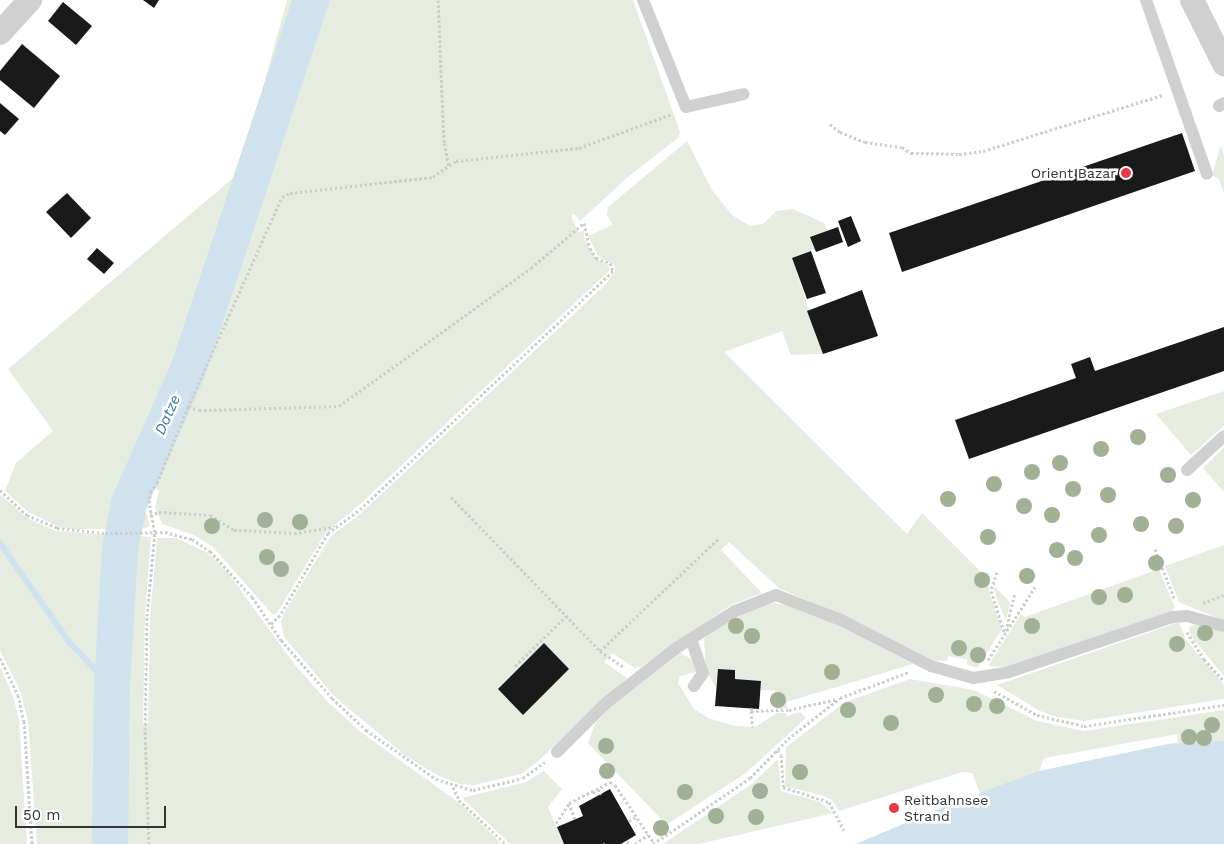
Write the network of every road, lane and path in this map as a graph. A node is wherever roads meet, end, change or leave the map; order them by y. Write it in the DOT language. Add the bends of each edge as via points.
graph roads {
  1 [pos="30,0"];
  2 [pos="438,0"];
  3 [pos="643,0"];
  4 [pos="1146,0"];
  5 [pos="1192,0"];
  6 [pos="0,33"];
  7 [pos="1224,64"];
  8 [pos="1178,93"];
  9 [pos="744,94"];
  10 [pos="686,107"];
  11 [pos="830,124"];
  12 [pos="449,166"];
  13 [pos="1207,174"];
  14 [pos="188,407"];
  15 [pos="1224,436"];
  16 [pos="1188,470"];
  17 [pos="0,490"];
  18 [pos="451,497"];
  19 [pos="150,515"];
  20 [pos="336,527"];
  21 [pos="155,532"];
  22 [pos="718,539"];
  23 [pos="1155,548"];
  24 [pos="997,572"];
  25 [pos="1035,587"];
  26 [pos="1015,593"];
  27 [pos="1172,593"];
  28 [pos="1181,615"];
  29 [pos="566,616"];
  30 [pos="271,624"];
  31 [pos="1224,626"];
  32 [pos="1005,634"];
  33 [pos="691,639"];
  34 [pos="600,651"];
  35 [pos="0,658"];
  36 [pos="515,666"];
  37 [pos="931,666"];
  38 [pos="637,678"];
  39 [pos="984,678"];
  40 [pos="1224,681"];
  41 [pos="694,686"];
  42 [pos="840,698"];
  43 [pos="1224,705"];
  44 [pos="752,726"];
  45 [pos="777,750"];
  46 [pos="557,752"];
  47 [pos="453,787"];
  48 [pos="595,790"];
  49 [pos="580,792"];
  50 [pos="599,795"];
  51 [pos="582,797"];
  52 [pos="569,804"];
  53 [pos="636,817"];
  54 [pos="575,819"];
  55 [pos="629,822"];
  56 [pos="556,823"];
  57 [pos="844,830"];
  58 [pos="648,835"];
  59 [pos="654,843"];
  60 [pos="32,844"];
  61 [pos="149,844"];
  62 [pos="506,844"];
  63 [pos="635,844"];
  1 -- 6 [label="street"];
  2 -- 12 [label="path" via="444,143"];
  3 -- 10 [label="lane"];
  4 -- 8 [label="lane"];
  5 -- 7 [label="street"];
  8 -- 11 [label="path" via="1158,95 983,150 959,154 911,153 902,147 866,142 840,132"];
  8 -- 13 [label="lane"];
  9 -- 10 [label="lane"];
  10 -- 12 [label="path" via="578,148 456,161"];
  12 -- 14 [label="path" via="433,177 290,193 282,197"];
  14 -- 19 [label="path" via="158,483 150,492"];
  14 -- 20 [label="path" via="199,410 339,406 531,268 584,224 596,258 610,262 613,271 358,511"];
  15 -- 16 [label="lane"];
  17 -- 21 [label="path" via="40,522 70,531"];
  18 -- 29 [label="path"];
  19 -- 20 [label="path" via="159,512 210,515 234,530 294,533"];
  19 -- 21 [label="path"];
  20 -- 30 [label="path" via="328,533 280,615"];
  21 -- 30 [label="path" via="177,534 210,551 252,597"];
  21 -- 61 [label="path" via="147,616"];
  22 -- 34 [label="path"];
  23 -- 27 [label="path"];
  24 -- 32 [label="path" via="992,591"];
  25 -- 32 [label="path"];
  26 -- 32 [label="path"];
  28 -- 31 [label="lane"];
  28 -- 39 [label="lane"];
  28 -- 40 [label="path" via="1189,638"];
  29 -- 34 [label="path"];
  29 -- 36 [label="path"];
  30 -- 47 [label="path" via="299,663 366,730 404,759"];
  32 -- 39 [label="path" via="982,668"];
  33 -- 37 [label="lane" via="734,611 776,595 826,613"];
  33 -- 38 [label="lane"];
  33 -- 41 [label="lane" via="703,674"];
  34 -- 38 [label="path"];
  35 -- 60 [label="path" via="18,695 24,721"];
  37 -- 39 [label="lane"];
  37 -- 42 [label="path"];
  38 -- 46 [label="lane"];
  39 -- 43 [label="path" via="999,695 1037,715 1084,726"];
  42 -- 44 [label="path" via="789,710 752,710"];
  42 -- 45 [label="path"];
  45 -- 57 [label="path" via="781,755 783,787 830,802"];
  45 -- 59 [label="path" via="750,778"];
  46 -- 47 [label="path" via="523,778 473,790"];
  47 -- 62 [label="path" via="459,800"];
  48 -- 50 [label="path"];
  48 -- 51 [label="path"];
  48 -- 53 [label="path" via="610,782 616,785"];
  49 -- 51 [label="path"];
  51 -- 52 [label="path"];
  52 -- 54 [label="path"];
  52 -- 56 [label="path"];
  53 -- 55 [label="path"];
  53 -- 58 [label="path"];
  58 -- 59 [label="path"];
  58 -- 63 [label="path"];
}
